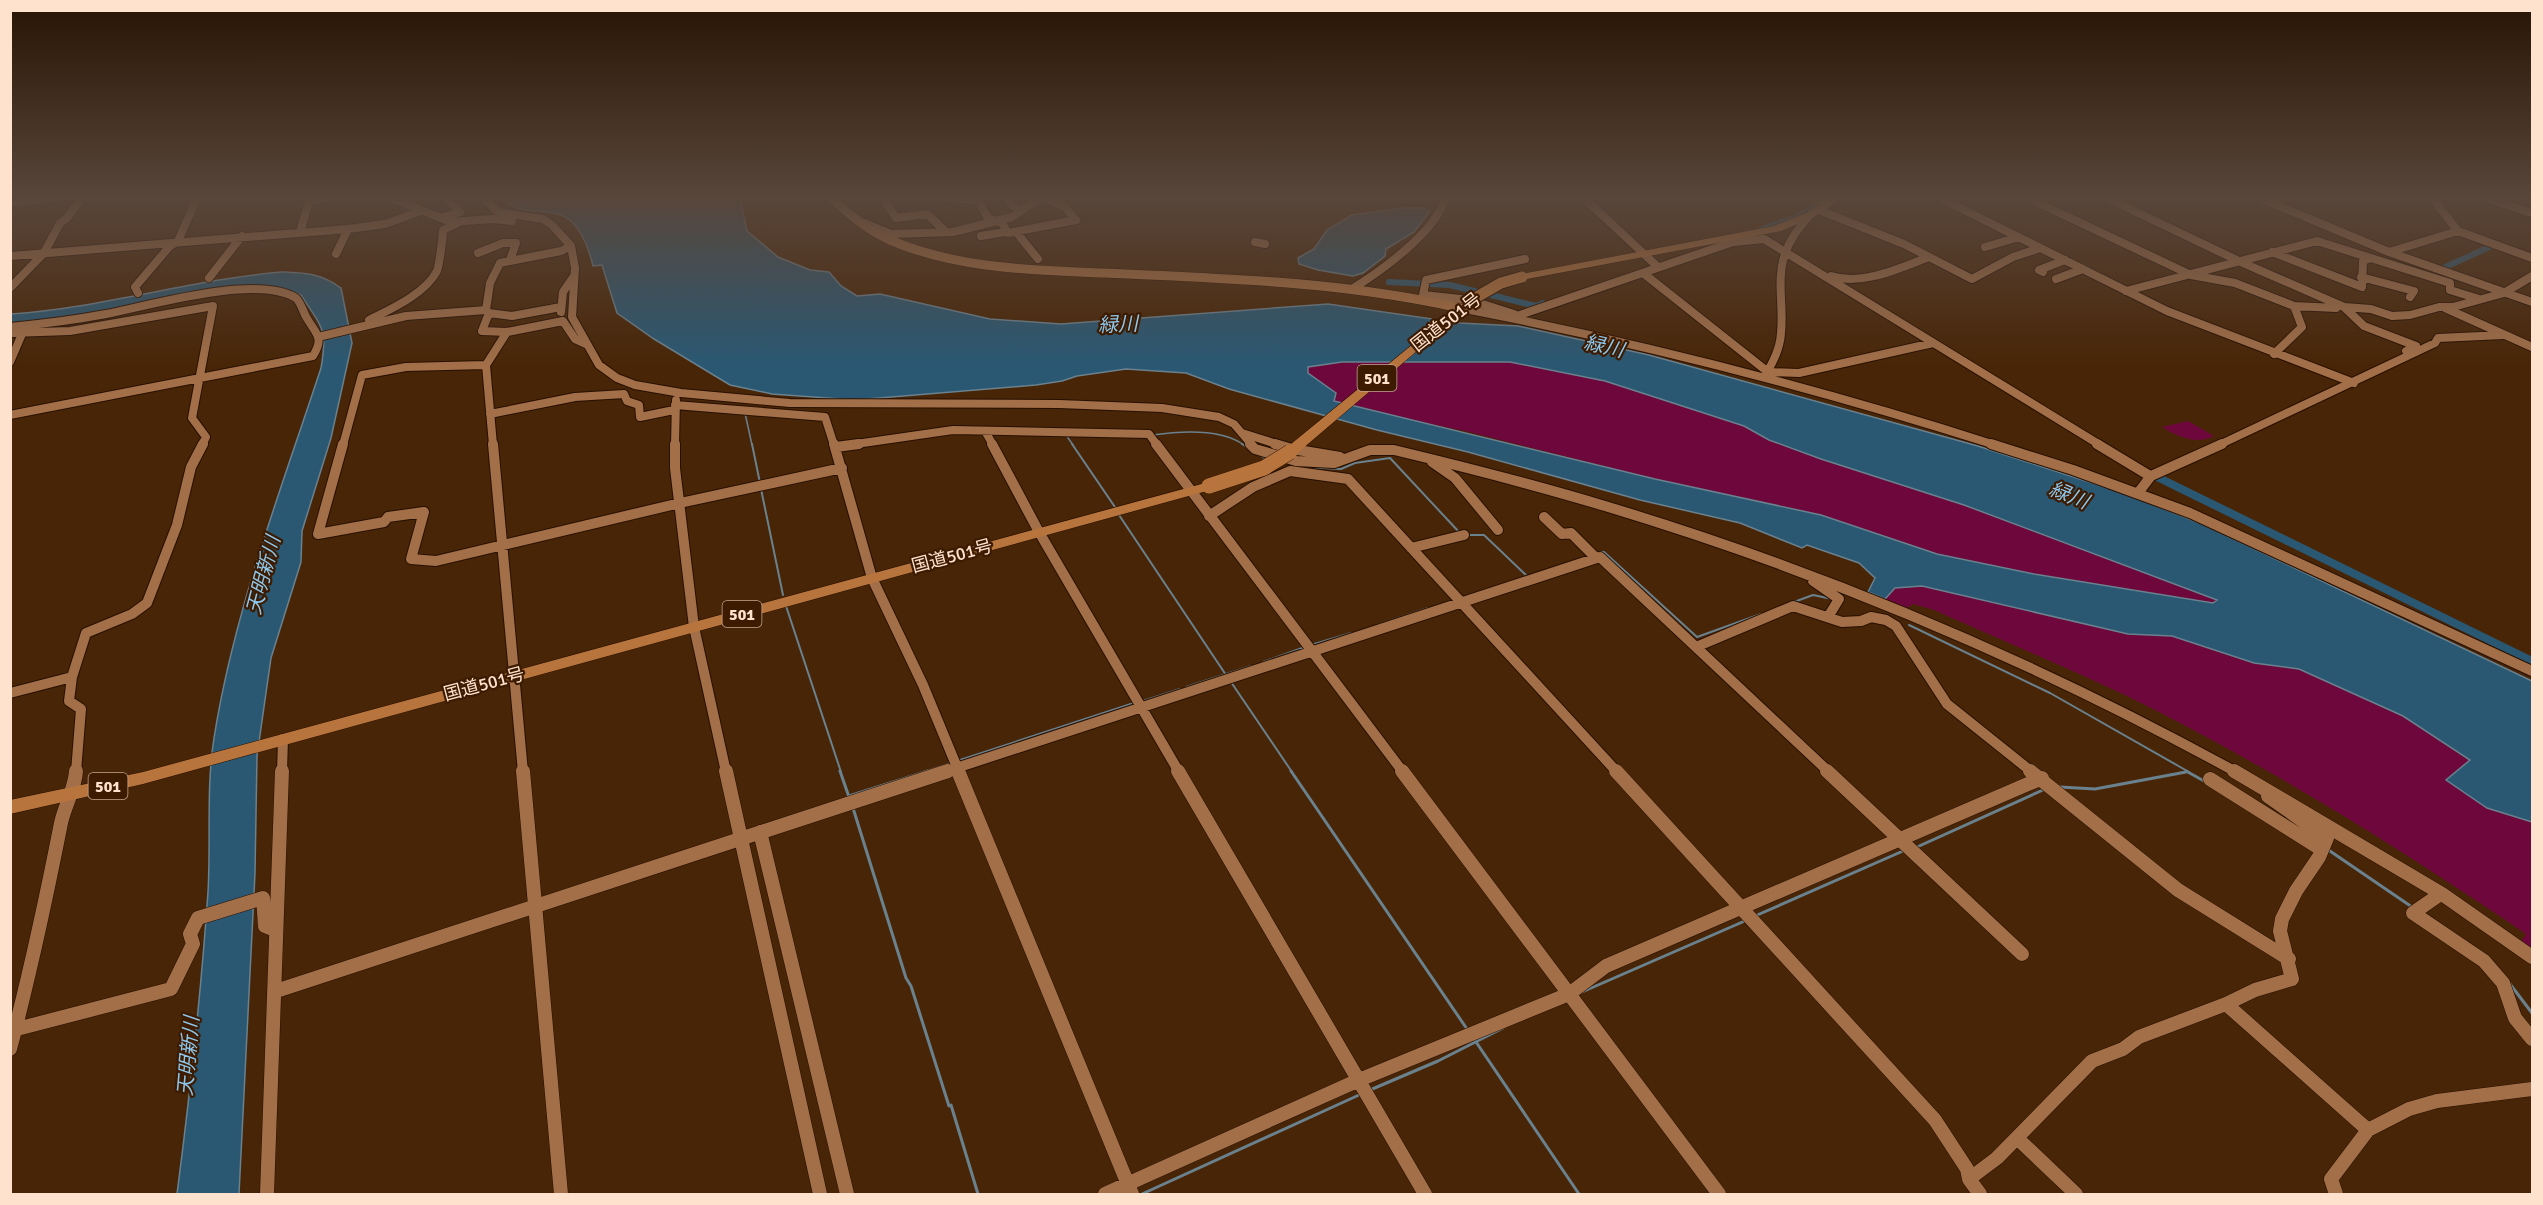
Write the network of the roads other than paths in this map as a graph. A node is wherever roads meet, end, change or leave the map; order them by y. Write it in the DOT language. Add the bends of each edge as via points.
graph roads {
  1 [pos="30,254"];
  2 [pos="43,254"];
  3 [pos="163,254"];
  4 [pos="228,254"];
  5 [pos="439,254"];
  6 [pos="512,254"];
  7 [pos="543,254"];
  8 [pos="571,254"];
  9 [pos="943,254"];
  10 [pos="1034,254"];
  11 [pos="1401,254"];
  12 [pos="1642,254"];
  13 [pos="1643,254"];
  14 [pos="1694,254"];
  15 [pos="1783,254"];
  16 [pos="1793,254"];
  17 [pos="1795,254"];
  18 [pos="1923,254"];
  19 [pos="2021,254"];
  20 [pos="2053,254"];
  21 [pos="2150,254"];
  22 [pos="2225,254"];
  23 [pos="2265,254"];
  24 [pos="2278,254"];
  25 [pos="2358,254"];
  26 [pos="2382,254"];
  27 [pos="2395,254"];
  28 [pos="10,256"];
  29 [pos="1929,257"];
  30 [pos="2370,258"];
  31 [pos="1038,259"];
  32 [pos="1525,259"];
  33 [pos="510,260"];
  34 [pos="2065,260"];
  35 [pos="2241,262"];
  36 [pos="1656,266"];
  37 [pos="2083,269"];
  38 [pos="2043,272"];
  39 [pos="1643,273"];
  40 [pos="2193,274"];
  41 [pos="574,276"];
  42 [pos="2532,276"];
  43 [pos="2361,277"];
  44 [pos="209,278"];
  45 [pos="2056,279"];
  46 [pos="2362,287"];
  47 [pos="10,288"];
  48 [pos="1352,289"];
  49 [pos="2126,291"];
  50 [pos="1367,292"];
  51 [pos="138,293"];
  52 [pos="2504,293"];
  53 [pos="1424,295"];
  54 [pos="2408,296"];
  55 [pos="2477,298"];
  56 [pos="2532,302"];
  57 [pos="2294,306"];
  58 [pos="561,307"];
  59 [pos="1462,307"];
  60 [pos="2343,307"];
  61 [pos="2363,307"];
  62 [pos="2448,307"];
  63 [pos="488,311"];
  64 [pos="1517,316"];
  65 [pos="563,321"];
  66 [pos="1542,324"];
  67 [pos="10,327"];
  68 [pos="358,328"];
  69 [pos="507,332"];
  70 [pos="10,333"];
  71 [pos="22,334"];
  72 [pos="2504,334"];
  73 [pos="323,335"];
  74 [pos="1933,343"];
  75 [pos="586,344"];
  76 [pos="2532,347"];
  77 [pos="2274,354"];
  78 [pos="2408,355"];
  79 [pos="10,362"];
  80 [pos="486,365"];
  81 [pos="1766,376"];
  82 [pos="198,378"];
  83 [pos="2354,383"];
  84 [pos="675,392"];
  85 [pos="675,408"];
  86 [pos="490,414"];
  87 [pos="10,415"];
  88 [pos="986,431"];
  89 [pos="1242,433"];
  90 [pos="836,447"];
  91 [pos="1293,449"];
  92 [pos="1345,457"];
  93 [pos="1425,457"];
  94 [pos="842,468"];
  95 [pos="2152,475"];
  96 [pos="1191,491"];
  97 [pos="2138,493"];
  98 [pos="680,503"];
  99 [pos="1209,516"];
  100 [pos="1544,517"];
  101 [pos="1498,530"];
  102 [pos="1039,532"];
  103 [pos="1464,535"];
  104 [pos="501,546"];
  105 [pos="1411,548"];
  106 [pos="1596,558"];
  107 [pos="1797,571"];
  108 [pos="872,578"];
  109 [pos="1462,603"];
  110 [pos="1828,617"];
  111 [pos="694,627"];
  112 [pos="1696,647"];
  113 [pos="1310,650"];
  114 [pos="2532,671"];
  115 [pos="72,676"];
  116 [pos="515,676"];
  117 [pos="10,693"];
  118 [pos="1143,707"];
  119 [pos="279,740"];
  120 [pos="2221,762"];
  121 [pos="955,768"];
  122 [pos="2042,778"];
  123 [pos="2210,779"];
  124 [pos="70,794"];
  125 [pos="10,807"];
  126 [pos="760,832"];
  127 [pos="1902,839"];
  128 [pos="741,840"];
  129 [pos="2321,849"];
  130 [pos="2439,894"];
  131 [pos="536,906"];
  132 [pos="1740,908"];
  133 [pos="275,930"];
  134 [pos="2022,954"];
  135 [pos="2532,957"];
  136 [pos="2289,959"];
  137 [pos="276,991"];
  138 [pos="1569,994"];
  139 [pos="2226,1004"];
  140 [pos="17,1029"];
  141 [pos="2532,1039"];
  142 [pos="10,1049"];
  143 [pos="1359,1080"];
  144 [pos="2532,1089"];
  145 [pos="2368,1130"];
  146 [pos="2017,1138"];
  147 [pos="1969,1179"];
  148 [pos="1129,1189"];
  149 [pos="267,1194"];
  150 [pos="561,1194"];
  151 [pos="820,1194"];
  152 [pos="847,1194"];
  153 [pos="1105,1194"];
  154 [pos="1425,1194"];
  155 [pos="1719,1194"];
  156 [pos="1980,1194"];
  157 [pos="2076,1194"];
  158 [pos="2336,1194"];
  1 -- 28 [label="street"];
  2 -- 47 [label="street"];
  3 -- 51 [label="street" via="135,287"];
  4 -- 44 [label="street"];
  5 -- 68 [label="street" via="434,276 406,300"];
  6 -- 33 [label="street"];
  7 -- 33 [label="street"];
  8 -- 41 [label="street"];
  9 -- 48 [label="main road" via="1047,270"];
  10 -- 31 [label="street"];
  11 -- 48 [label="street"];
  12 -- 59 [label="highway, 国道501号 / 501, bridge" via="1501,283"];
  13 -- 36 [label="street"];
  14 -- 36 [label="street"];
  15 -- 81 [label="street" via="1779,353"];
  16 -- 74 [label="street"];
  17 -- 29 [label="street" via="1842,280 1887,272"];
  18 -- 29 [label="street"];
  19 -- 29 [label="street" via="1972,279"];
  20 -- 34 [label="street"];
  21 -- 40 [label="street"];
  22 -- 35 [label="street"];
  23 -- 35 [label="street"];
  24 -- 46 [label="street"];
  25 -- 30 [label="street"];
  26 -- 30 [label="street"];
  27 -- 52 [label="street"];
  30 -- 43 [label="street" via="2363,261"];
  30 -- 55 [label="street" via="2450,283 2450,290"];
  32 -- 53 [label="street" via="1426,283"];
  33 -- 63 [label="street" via="498,264 490,283"];
  34 -- 37 [label="street"];
  34 -- 38 [label="street" via="2039,270"];
  35 -- 40 [label="street"];
  35 -- 60 [label="street"];
  36 -- 39 [label="street"];
  37 -- 45 [label="street"];
  37 -- 49 [label="street"];
  39 -- 64 [label="street"];
  39 -- 81 [label="street"];
  40 -- 49 [label="street"];
  40 -- 57 [label="street" via="2235,283"];
  41 -- 58 [label="street" via="563,291"];
  41 -- 75 [label="street" via="572,317"];
  42 -- 52 [label="street"];
  43 -- 46 [label="street"];
  43 -- 54 [label="street" via="2414,291"];
  46 -- 61 [label="street"];
  48 -- 50 [label="main road"];
  49 -- 77 [label="street"];
  50 -- 53 [label="street"];
  50 -- 59 [label="main road"];
  52 -- 55 [label="street"];
  52 -- 56 [label="street"];
  53 -- 64 [label="street" via="1495,306"];
  55 -- 62 [label="street"];
  57 -- 60 [label="street"];
  57 -- 77 [label="street" via="2302,327"];
  58 -- 63 [label="street" via="512,316"];
  58 -- 65 [label="street"];
  59 -- 66 [label="street"];
  59 -- 91 [label="highway, 国道501号 / 501"];
  60 -- 61 [label="street"];
  60 -- 78 [label="street" via="2364,326 2415,346 2403,353"];
  61 -- 62 [label="street" via="2398,316"];
  62 -- 72 [label="street"];
  63 -- 68 [label="street" via="406,316"];
  63 -- 69 [label="street" via="482,332"];
  64 -- 66 [label="street"];
  65 -- 69 [label="street"];
  65 -- 75 [label="street" via="570,335"];
  66 -- 81 [label="street"];
  67 -- 73 [label="street" via="262,289 280,291 302,302 307,320"];
  68 -- 73 [label="street"];
  69 -- 80 [label="street"];
  70 -- 71 [label="street"];
  71 -- 79 [label="street"];
  71 -- 82 [label="street" via="70,331 213,306"];
  72 -- 76 [label="street"];
  72 -- 78 [label="street" via="2440,338"];
  73 -- 82 [label="street" via="313,356"];
  74 -- 81 [label="street" via="1799,373"];
  74 -- 95 [label="street"];
  75 -- 84 [label="street" via="599,365 617,378"];
  77 -- 83 [label="street"];
  78 -- 83 [label="street"];
  80 -- 86 [label="street"];
  80 -- 104 [label="street" via="427,365 362,375 318,534 424,512 411,560 436,561"];
  81 -- 97 [label="street" via="1988,442"];
  82 -- 87 [label="street"];
  82 -- 115 [label="street" via="192,418 206,437 191,467 177,525 147,603 132,614 86,633"];
  83 -- 95 [label="street"];
  84 -- 85 [label="street"];
  84 -- 89 [label="street" via="826,404 1162,408 1219,417"];
  85 -- 86 [label="street" via="640,417 639,405 627,401 624,394 575,397"];
  85 -- 90 [label="street" via="825,417"];
  85 -- 98 [label="street" via="675,468"];
  86 -- 104 [label="street"];
  88 -- 90 [label="street" via="953,430"];
  88 -- 96 [label="street" via="1149,434"];
  88 -- 102 [label="street"];
  89 -- 91 [label="street"];
  89 -- 92 [label="street" via="1255,449 1296,461 1326,463"];
  90 -- 94 [label="street"];
  91 -- 92 [label="street"];
  91 -- 96 [label="highway, 国道501号 / 501, bridge" via="1256,471"];
  92 -- 93 [label="street" via="1383,448"];
  93 -- 101 [label="street" via="1455,478"];
  93 -- 107 [label="street" via="1634,514"];
  94 -- 98 [label="street"];
  94 -- 108 [label="street"];
  95 -- 97 [label="street"];
  96 -- 99 [label="street"];
  96 -- 102 [label="highway, 国道501号 / 501"];
  97 -- 114 [label="street" via="2190,513"];
  98 -- 104 [label="street"];
  98 -- 111 [label="street"];
  99 -- 105 [label="street" via="1253,487 1294,470 1348,479"];
  99 -- 113 [label="street"];
  100 -- 106 [label="street" via="1562,534 1571,533"];
  102 -- 108 [label="highway, 国道501号 / 501"];
  102 -- 118 [label="street"];
  103 -- 105 [label="street"];
  104 -- 116 [label="street"];
  105 -- 109 [label="street"];
  106 -- 109 [label="street"];
  106 -- 112 [label="street" via="1600,557"];
  107 -- 110 [label="street" via="1839,599"];
  107 -- 120 [label="street" via="2050,675"];
  108 -- 111 [label="highway, 国道501号 / 501"];
  108 -- 121 [label="street" via="923,685"];
  109 -- 113 [label="street"];
  109 -- 132 [label="street"];
  110 -- 112 [label="street" via="1793,606"];
  110 -- 122 [label="street" via="1850,623 1876,616 1896,626 1947,704"];
  111 -- 116 [label="highway, 国道501号 / 501"];
  111 -- 128 [label="street"];
  112 -- 127 [label="street"];
  113 -- 118 [label="street"];
  113 -- 138 [label="street"];
  115 -- 117 [label="street"];
  115 -- 124 [label="street" via="69,701 81,709 75,784"];
  116 -- 119 [label="highway, 国道501号 / 501"];
  116 -- 131 [label="street"];
  118 -- 121 [label="street"];
  118 -- 143 [label="street"];
  119 -- 124 [label="highway, 国道501号 / 501"];
  119 -- 133 [label="street"];
  120 -- 129 [label="street" via="2327,838"];
  120 -- 130 [label="street"];
  121 -- 126 [label="street"];
  121 -- 148 [label="street"];
  122 -- 127 [label="street"];
  122 -- 136 [label="street" via="2178,890"];
  123 -- 129 [label="street"];
  124 -- 125 [label="highway, 国道501号 / 501"];
  124 -- 140 [label="street"];
  126 -- 128 [label="street"];
  126 -- 152 [label="street"];
  127 -- 132 [label="street"];
  127 -- 134 [label="street"];
  128 -- 131 [label="street"];
  128 -- 151 [label="street"];
  129 -- 136 [label="street" via="2294,893 2280,929"];
  130 -- 135 [label="street"];
  130 -- 141 [label="street" via="2413,913 2484,961 2503,983 2515,1018"];
  131 -- 137 [label="street"];
  131 -- 150 [label="street"];
  132 -- 138 [label="street" via="1606,966"];
  132 -- 147 [label="street" via="1935,1120 1967,1169"];
  133 -- 137 [label="street"];
  133 -- 140 [label="street" via="265,926 263,898 198,918 190,934 193,944 171,989"];
  136 -- 139 [label="street" via="2292,979"];
  137 -- 149 [label="street"];
  138 -- 143 [label="street"];
  138 -- 155 [label="street"];
  139 -- 145 [label="street"];
  139 -- 146 [label="street" via="2139,1037 2092,1061"];
  140 -- 142 [label="street"];
  143 -- 148 [label="street"];
  143 -- 154 [label="street"];
  144 -- 145 [label="street" via="2437,1101 2409,1109"];
  145 -- 158 [label="street" via="2331,1179"];
  146 -- 147 [label="street"];
  146 -- 157 [label="street"];
  147 -- 156 [label="street"];
  148 -- 153 [label="street"];
}
